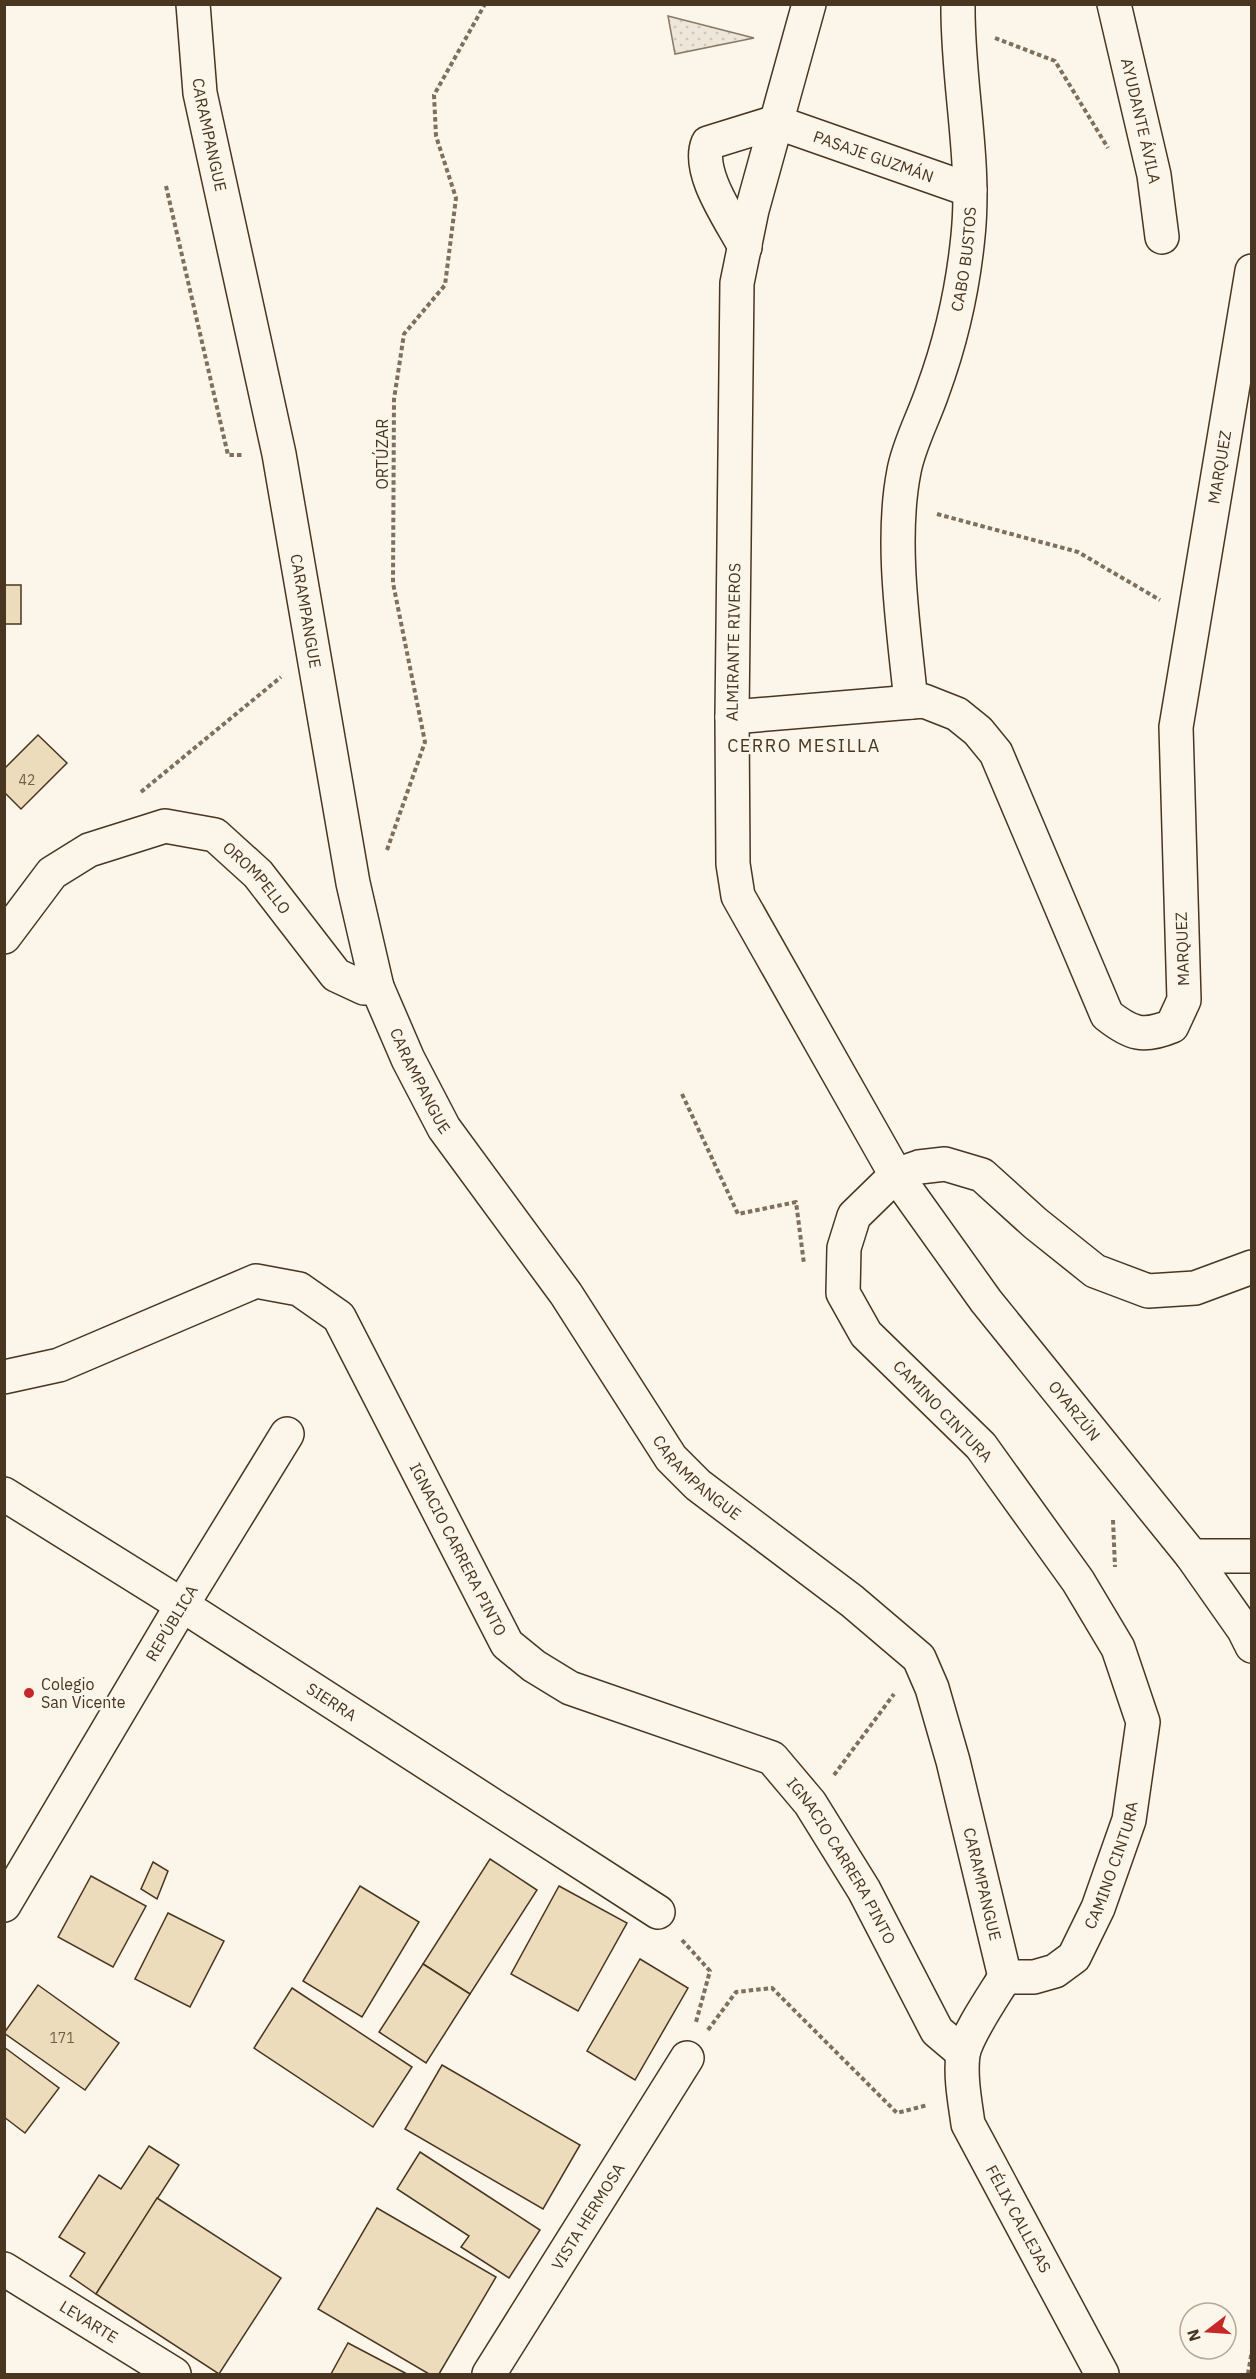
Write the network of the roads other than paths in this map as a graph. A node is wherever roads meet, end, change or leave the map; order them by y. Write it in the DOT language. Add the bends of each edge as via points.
graph roads {
  1 [pos="192,4"];
  2 [pos="810,4"];
  3 [pos="1114,4"];
  4 [pos="958,14"];
  5 [pos="776,122"];
  6 [pos="970,190"];
  7 [pos="1162,237"];
  8 [pos="745,247"];
  9 [pos="1251,271"];
  10 [pos="911,702"];
  11 [pos="732,717"];
  12 [pos="4,937"];
  13 [pos="377,987"];
  14 [pos="896,1175"];
  15 [pos="1251,1267"];
  16 [pos="4,1377"];
  17 [pos="287,1434"];
  18 [pos="4,1494"];
  19 [pos="1192,1556"];
  20 [pos="1251,1556"];
  21 [pos="182,1605"];
  22 [pos="1251,1646"];
  23 [pos="4,1905"];
  24 [pos="658,1912"];
  25 [pos="1005,1977"];
  26 [pos="963,2053"];
  27 [pos="687,2058"];
  28 [pos="4,2269"];
  29 [pos="174,2374"];
  30 [pos="489,2374"];
  31 [pos="1102,2374"];
  1 -- 13 [label="street, CARAMPANGUE" via="200,93 279,454 352,883"];
  2 -- 5 [label="street, ALMIRANTE RIVEROS"];
  3 -- 7 [label="street, AYUDANTE ÁVILA" via="1154,175"];
  4 -- 6 [label="street, CABO BUSTOS"];
  5 -- 6 [label="street, PASAJE GUZMÁN"];
  5 -- 8 [label="street, ALMIRANTE RIVEROS"];
  5 -- 8 [label="street" via="708,143 703,154 708,177"];
  6 -- 10 [label="street, CABO BUSTOS" via="958,299 934,388 904,471 898,554"];
  8 -- 11 [label="street, ALMIRANTE RIVEROS" via="737,283"];
  9 -- 10 [label="street, MARQUEZ" via="1176,727 1184,1000 1173,1026 1152,1035 1126,1030 1107,1015 996,753 957,714 924,701"];
  10 -- 11 [label="street, MARQUEZ"];
  11 -- 14 [label="street, ALMIRANTE RIVEROS" via="733,864 738,896"];
  12 -- 13 [label="street, OROMPELLO" via="52,873 89,850 165,826 215,835 258,874 336,975 364,988"];
  13 -- 25 [label="street, CARAMPANGUE" via="444,1128 566,1294 670,1458 698,1485 852,1600 919,1658 953,1761"];
  14 -- 15 [label="street" via="945,1164 982,1175 1095,1270 1148,1291 1195,1288"];
  14 -- 19 [label="street, OYARZÚN" via="986,1301"];
  14 -- 25 [label="street, CAMINO CINTURA" via="854,1216 844,1248 843,1293 867,1334 981,1446 1078,1581 1118,1648 1143,1722 1129,1820 1098,1908 1074,1957 1055,1971 1034,1977"];
  16 -- 26 [label="street, IGNACIO CARRERA PINTO" via="59,1365 256,1281 299,1289 339,1317 507,1644 570,1688 772,1758 810,1803 864,1890 938,2031"];
  17 -- 21 [label="street, REPÚBLICA"];
  18 -- 21 [label="street, SIERRA"];
  19 -- 20 [label="street"];
  19 -- 22 [label="street, OYARZÚN"];
  21 -- 23 [label="street, REPÚBLICA"];
  21 -- 24 [label="street, SIERRA"];
  25 -- 26 [label="street"];
  26 -- 31 [label="street, FÉLIX CALLEJAS" via="968,2124"];
  27 -- 30 [label="street, VISTA HERMOSA"];
  28 -- 29 [label="street, LEVARTE"];
}
